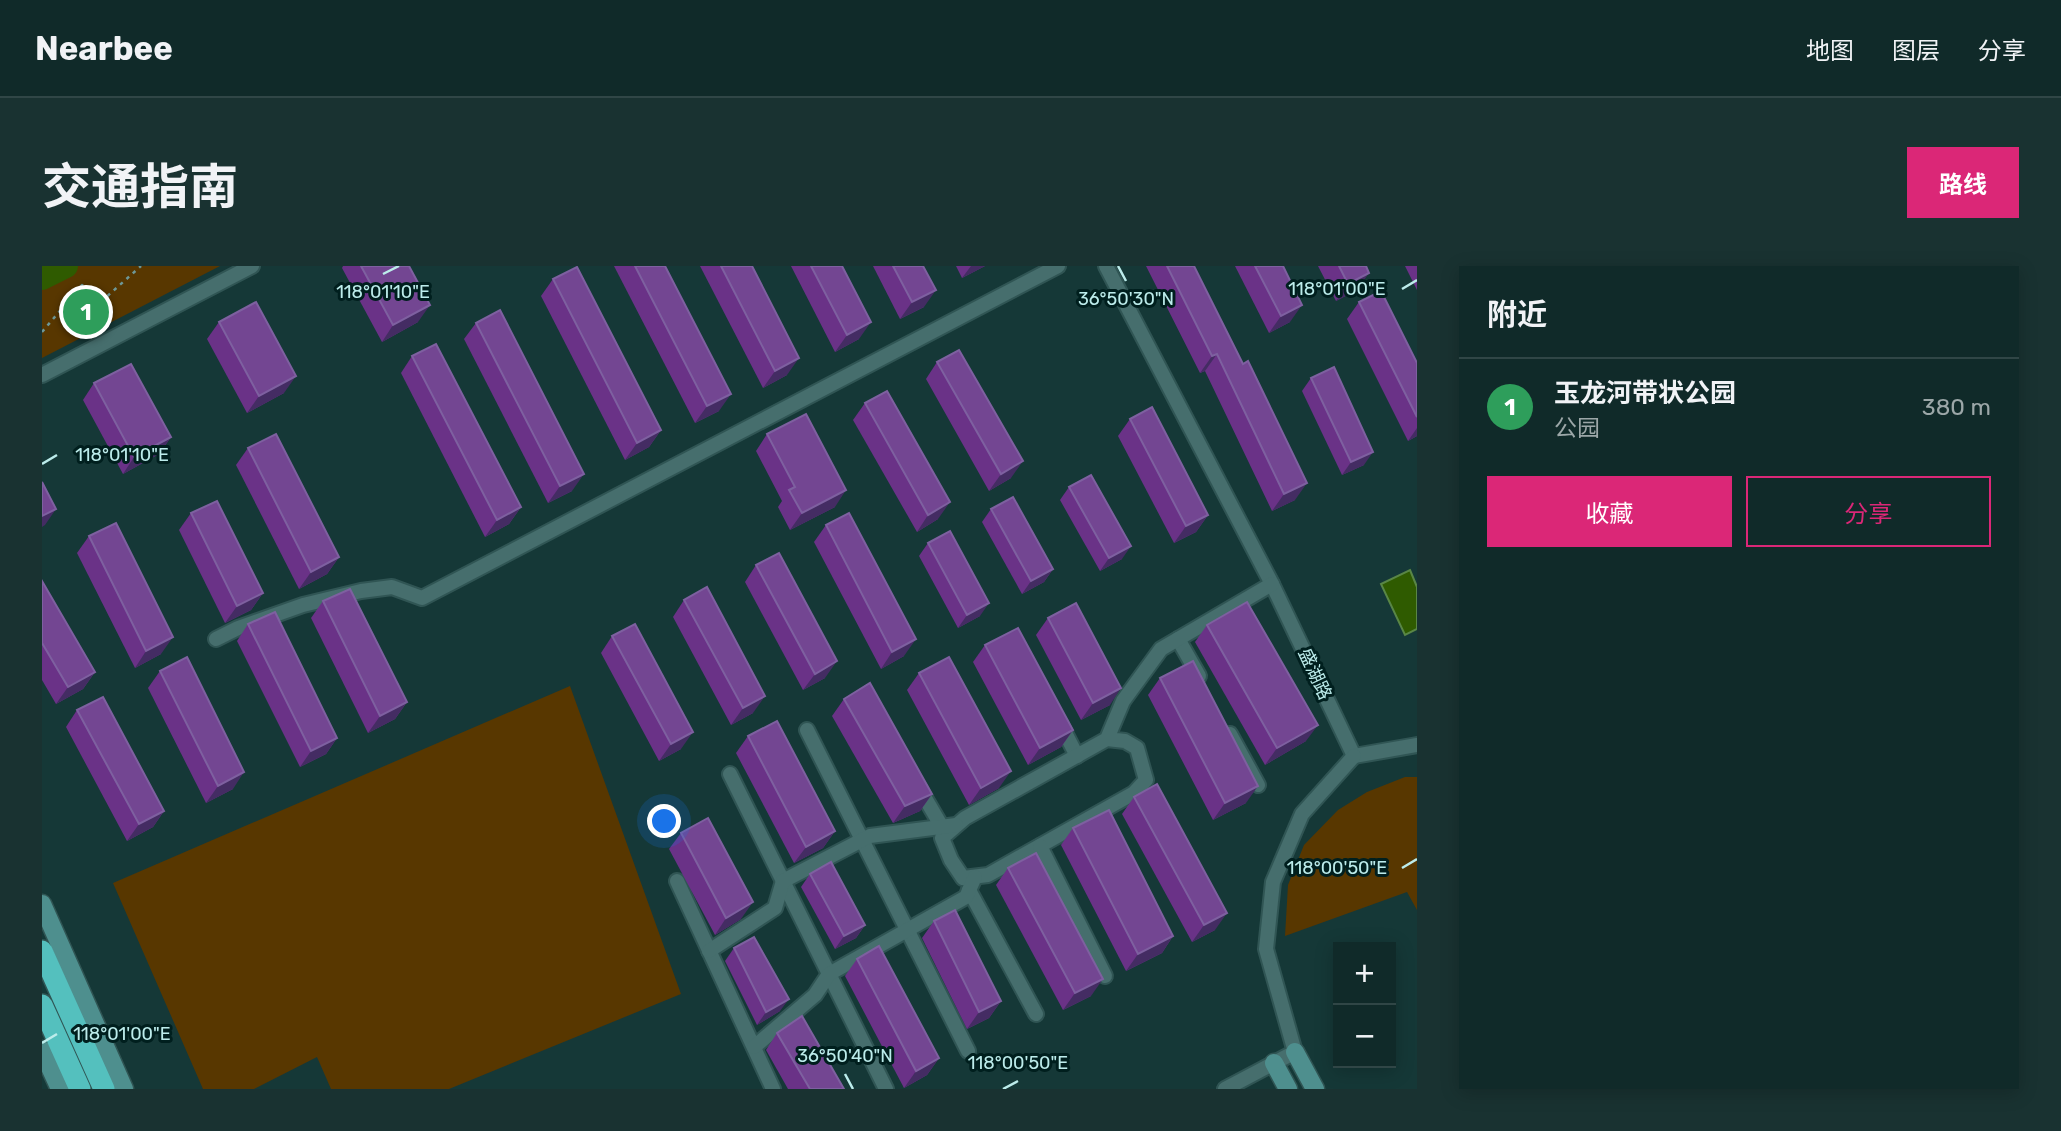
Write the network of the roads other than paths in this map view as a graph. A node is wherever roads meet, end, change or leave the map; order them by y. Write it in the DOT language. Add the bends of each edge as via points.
graph roads {
  1 [pos="253,266"];
  2 [pos="1058,266"];
  3 [pos="1106,266"];
  4 [pos="42,375"];
  5 [pos="1272,584"];
  6 [pos="216,639"];
  7 [pos="1178,639"];
  8 [pos="1205,688"];
  9 [pos="1051,706"];
  10 [pos="1225,724"];
  11 [pos="807,730"];
  12 [pos="1107,739"];
  13 [pos="1417,745"];
  14 [pos="1417,755"];
  15 [pos="1077,756"];
  16 [pos="1354,756"];
  17 [pos="910,771"];
  18 [pos="730,774"];
  19 [pos="1258,785"];
  20 [pos="949,826"];
  21 [pos="862,840"];
  22 [pos="1040,846"];
  23 [pos="677,881"];
  24 [pos="783,881"];
  25 [pos="972,884"];
  26 [pos="42,904"];
  27 [pos="907,930"];
  28 [pos="42,951"];
  29 [pos="709,951"];
  30 [pos="829,974"];
  31 [pos="1105,976"];
  32 [pos="42,1004"];
  33 [pos="1036,1014"];
  34 [pos="754,1046"];
  35 [pos="42,1051"];
  36 [pos="968,1051"];
  37 [pos="1295,1052"];
  38 [pos="1275,1063"];
  39 [pos="60,1089"];
  40 [pos="80,1089"];
  41 [pos="104,1089"];
  42 [pos="124,1089"];
  43 [pos="773,1089"];
  44 [pos="887,1089"];
  45 [pos="1225,1089"];
  46 [pos="1288,1089"];
  47 [pos="1315,1089"];
  1 -- 4 [label="street"];
  2 -- 6 [label="street" via="422,598 392,587 360,591 303,605"];
  3 -- 5 [label="street, 盛湖路"];
  5 -- 7 [label="street"];
  5 -- 16 [label="street, 盛湖路"];
  7 -- 8 [label="street"];
  7 -- 12 [label="street" via="1161,649 1123,701"];
  9 -- 15 [label="street"];
  10 -- 19 [label="street"];
  11 -- 21 [label="street"];
  12 -- 15 [label="street"];
  12 -- 22 [label="street" via="1137,748 1149,786 1104,818"];
  13 -- 16 [label="street"];
  14 -- 16 [label="street"];
  15 -- 20 [label="street" via="1011,785"];
  16 -- 37 [label="street" via="1302,814 1273,882 1266,949"];
  17 -- 20 [label="street"];
  18 -- 24 [label="street"];
  20 -- 21 [label="street"];
  20 -- 25 [label="street" via="942,838 951,860"];
  21 -- 24 [label="street"];
  21 -- 27 [label="street"];
  22 -- 25 [label="street"];
  22 -- 31 [label="street"];
  23 -- 29 [label="street"];
  24 -- 29 [label="street" via="775,908"];
  24 -- 30 [label="street"];
  25 -- 27 [label="street" via="966,897"];
  25 -- 33 [label="street"];
  26 -- 42 [label="main road"];
  27 -- 30 [label="street"];
  27 -- 36 [label="street"];
  28 -- 41 [label="highway"];
  29 -- 34 [label="street"];
  30 -- 34 [label="street" via="815,995"];
  30 -- 44 [label="street"];
  32 -- 40 [label="highway"];
  34 -- 43 [label="street"];
  35 -- 39 [label="main road"];
  37 -- 38 [label="street"];
  37 -- 47 [label="main road"];
  38 -- 45 [label="street"];
  38 -- 46 [label="main road"];
}
